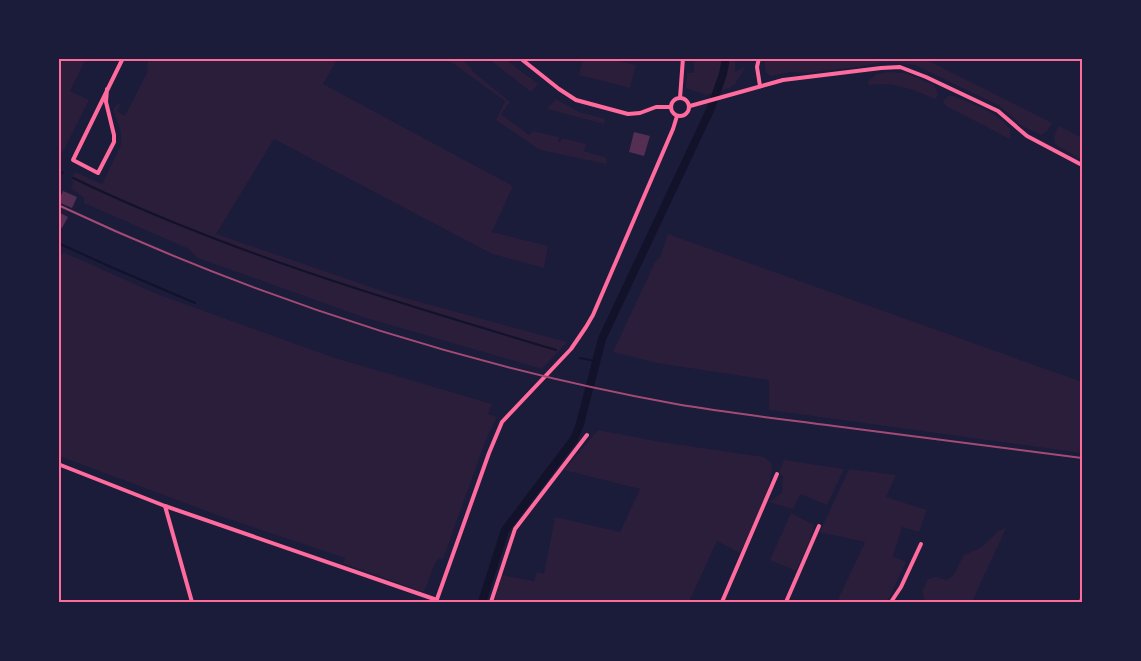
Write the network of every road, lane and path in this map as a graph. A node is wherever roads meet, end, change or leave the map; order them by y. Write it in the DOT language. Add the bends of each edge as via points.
graph roads {
  1 [pos="123,58"];
  2 [pos="520,58"];
  3 [pos="683,58"];
  4 [pos="759,58"];
  5 [pos="760,86"];
  6 [pos="107,89"];
  7 [pos="680,98"];
  8 [pos="671,106"];
  9 [pos="690,106"];
  10 [pos="677,116"];
  11 [pos="1083,165"];
  12 [pos="587,435"];
  13 [pos="58,464"];
  14 [pos="777,474"];
  15 [pos="165,506"];
  16 [pos="819,526"];
  17 [pos="921,544"];
  18 [pos="437,601"];
  19 [pos="192,603"];
  20 [pos="491,603"];
  21 [pos="722,603"];
  22 [pos="786,603"];
  23 [pos="891,603"];
  1 -- 6 [label="street"];
  2 -- 8 [label="street" via="576,100 628,114"];
  3 -- 7 [label="street"];
  4 -- 5 [label="street"];
  5 -- 9 [label="street"];
  5 -- 11 [label="street" via="900,67 998,111 1026,136"];
  6 -- 6 [label="street" via="73,160 98,172 114,142"];
  7 -- 8 [label="street"];
  7 -- 9 [label="street"];
  8 -- 10 [label="street"];
  9 -- 10 [label="street" via="686,115"];
  10 -- 18 [label="street" via="593,315 571,349 502,422"];
  12 -- 20 [label="street" via="515,529"];
  13 -- 15 [label="street"];
  14 -- 21 [label="street"];
  15 -- 18 [label="street" via="219,521"];
  15 -- 19 [label="street"];
  16 -- 22 [label="street"];
  17 -- 23 [label="street"];
}
